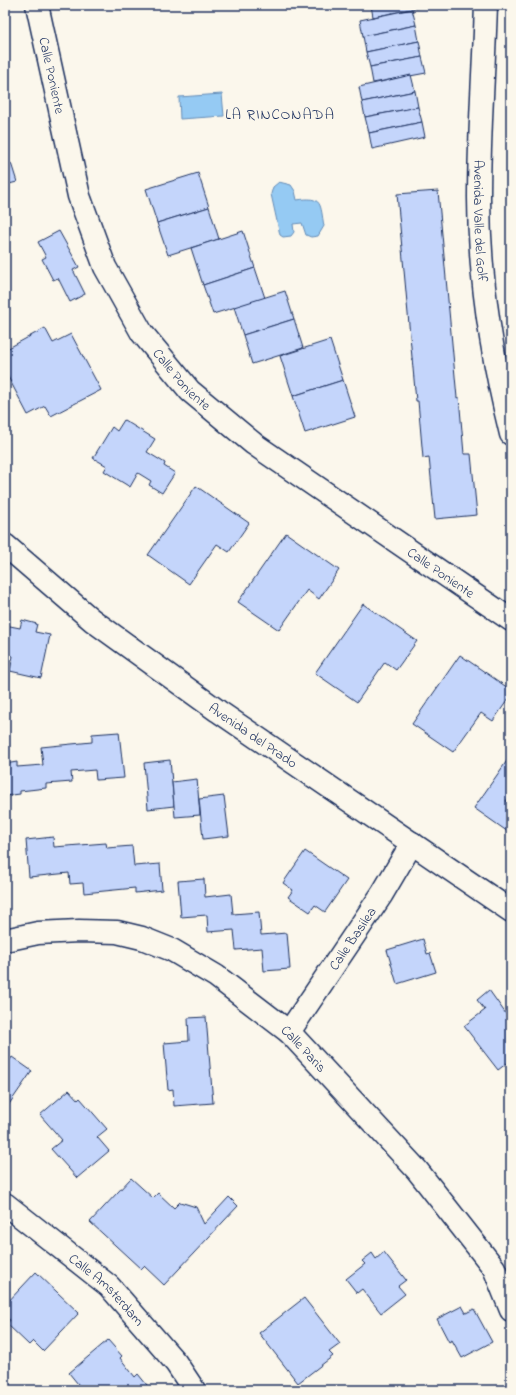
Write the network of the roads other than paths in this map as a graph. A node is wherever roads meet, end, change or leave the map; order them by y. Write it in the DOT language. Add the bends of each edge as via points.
graph roads {
  1 [pos="37,5"];
  2 [pos="486,5"];
  3 [pos="505,386"];
  4 [pos="511,434"];
  5 [pos="5,545"];
  6 [pos="511,620"];
  7 [pos="412,843"];
  8 [pos="511,911"];
  9 [pos="5,940"];
  10 [pos="290,1032"];
  11 [pos="5,1204"];
  12 [pos="511,1310"];
  13 [pos="194,1390"];
  1 -- 6 [label="street, Calle Poniente" via="79,196 105,267 142,333 190,391 254,444"];
  2 -- 3 [label="street, Avenida Valle del Golf" via="479,199 484,289"];
  3 -- 4 [label="street, Avenida Valle del Golf"];
  5 -- 7 [label="street, Avenida del Prado" via="92,620 218,711"];
  7 -- 8 [label="street, Avenida del Prado"];
  7 -- 10 [label="street, Calle Basilea" via="382,894"];
  9 -- 10 [label="street, Calle Paris" via="38,933 79,931 117,932 142,938 172,950 216,976"];
  10 -- 12 [label="street, Calle Paris" via="417,1170 494,1268"];
  11 -- 13 [label="street, Calle Amsterdam" via="109,1286 176,1363"];
}
